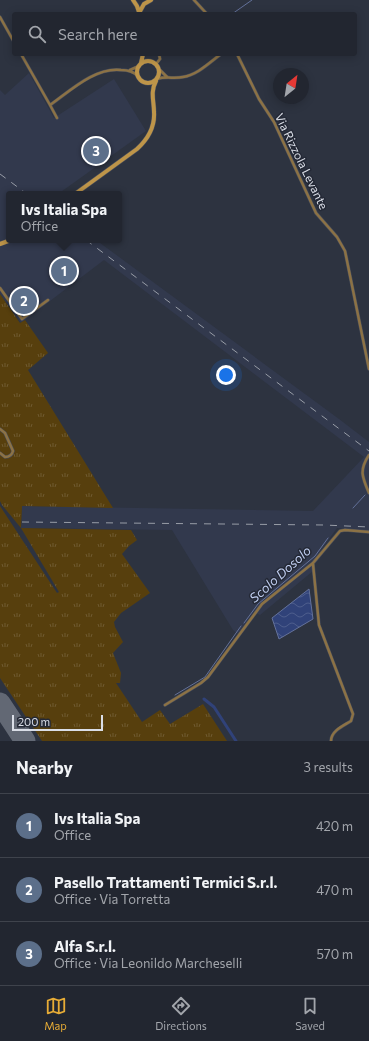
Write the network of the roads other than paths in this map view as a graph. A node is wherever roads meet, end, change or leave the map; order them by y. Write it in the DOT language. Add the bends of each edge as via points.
graph roads {
  1 [pos="133,0"];
  2 [pos="139,0"];
  3 [pos="143,0"];
  4 [pos="151,0"];
  5 [pos="194,0"];
  6 [pos="139,11"];
  7 [pos="205,12"];
  8 [pos="0,17"];
  9 [pos="12,38"];
  10 [pos="22,56"];
  11 [pos="143,56"];
  12 [pos="146,56"];
  13 [pos="159,56"];
  14 [pos="218,56"];
  15 [pos="237,56"];
  16 [pos="154,62"];
  17 [pos="139,65"];
  18 [pos="130,70"];
  19 [pos="160,70"];
  20 [pos="138,76"];
  21 [pos="168,77"];
  22 [pos="156,80"];
  23 [pos="143,82"];
  24 [pos="152,92"];
  25 [pos="50,105"];
  26 [pos="57,118"];
  27 [pos="79,191"];
  28 [pos="0,288"];
  29 [pos="48,300"];
  30 [pos="369,369"];
  31 [pos="0,429"];
  32 [pos="0,453"];
  33 [pos="369,455"];
  34 [pos="369,493"];
  35 [pos="369,532"];
  36 [pos="313,563"];
  37 [pos="165,705"];
  38 [pos="330,741"];
  1 -- 6 [label="street"];
  2 -- 6 [label="street"];
  3 -- 6 [label="street"];
  4 -- 6 [label="street"];
  5 -- 7 [label="street"];
  8 -- 9 [label="street"];
  10 -- 25 [label="street"];
  11 -- 17 [label="street"];
  12 -- 16 [label="street"];
  13 -- 16 [label="street" via="160,59"];
  14 -- 21 [label="street" via="191,75 180,78"];
  15 -- 30 [label="street, Via Rizzola Levante" via="277,128 316,213 337,237 345,251"];
  16 -- 17 [label="street" via="147,61"];
  16 -- 19 [label="street"];
  17 -- 18 [label="street"];
  17 -- 20 [label="street"];
  18 -- 20 [label="street"];
  18 -- 25 [label="street" via="101,71"];
  19 -- 21 [label="street"];
  19 -- 22 [label="street"];
  20 -- 23 [label="street"];
  21 -- 22 [label="street"];
  22 -- 23 [label="street" via="151,83"];
  22 -- 24 [label="street"];
  23 -- 24 [label="street"];
  24 -- 27 [label="street" via="153,121 144,142"];
  25 -- 26 [label="street"];
  28 -- 29 [label="street" via="22,319"];
  31 -- 32 [label="street" via="5,433 13,451 8,457"];
  33 -- 34 [label="street" via="362,467"];
  35 -- 36 [label="street" via="340,531"];
  36 -- 37 [label="street" via="262,604 206,680"];
  36 -- 38 [label="street" via="318,625 353,714 351,721 334,733"];
}
